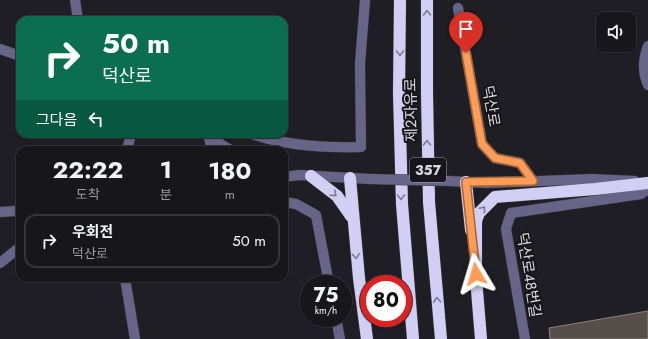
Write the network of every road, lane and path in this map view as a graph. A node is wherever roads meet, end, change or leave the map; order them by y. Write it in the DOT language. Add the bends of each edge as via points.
graph roads {
  1 [pos="75,0"];
  2 [pos="365,0"];
  3 [pos="400,0"];
  4 [pos="427,0"];
  5 [pos="458,8"];
  6 [pos="77,16"];
  7 [pos="648,46"];
  8 [pos="0,49"];
  9 [pos="16,55"];
  10 [pos="648,85"];
  11 [pos="213,138"];
  12 [pos="266,138"];
  13 [pos="224,146"];
  14 [pos="288,171"];
  15 [pos="305,176"];
  16 [pos="288,177"];
  17 [pos="350,178"];
  18 [pos="533,181"];
  19 [pos="466,182"];
  20 [pos="648,182"];
  21 [pos="648,188"];
  22 [pos="288,203"];
  23 [pos="16,211"];
  24 [pos="0,212"];
  25 [pos="352,217"];
  26 [pos="16,249"];
  27 [pos="0,263"];
  28 [pos="476,274"];
  29 [pos="327,275"];
  30 [pos="126,282"];
  31 [pos="338,327"];
  32 [pos="135,339"];
  33 [pos="340,339"];
  34 [pos="367,339"];
  35 [pos="413,339"];
  36 [pos="441,339"];
  37 [pos="481,339"];
  38 [pos="525,339"];
  1 -- 6 [label="street"];
  2 -- 12 [label="street" via="360,64 361,147 322,146"];
  3 -- 35 [label="highway, 제2자유로 / 357, one-way" via="402,204"];
  36 -- 4 [label="highway, 제2자유로 / 357, one-way" via="429,202"];
  5 -- 18 [label="street, 덕산로" via="482,144 495,158 520,163"];
  7 -- 10 [label="street" via="644,58 644,72"];
  8 -- 9 [label="street"];
  11 -- 13 [label="street"];
  14 -- 15 [label="street"];
  15 -- 16 [label="street"];
  15 -- 17 [label="street"];
  15 -- 25 [label="highway, one-way" via="337,196"];
  17 -- 19 [label="street, bridge"];
  17 -- 25 [label="highway"];
  18 -- 19 [label="street"];
  18 -- 20 [label="street" via="592,179"];
  19 -- 28 [label="highway"];
  28 -- 20 [label="highway, one-way" via="476,221 495,197 595,190"];
  21 -- 38 [label="street, 덕산로48번길" via="641,194 511,213 506,229"];
  22 -- 29 [label="street" via="296,204 316,215"];
  23 -- 24 [label="street"];
  25 -- 34 [label="highway, one-way"];
  26 -- 27 [label="street"];
  28 -- 37 [label="highway"];
  30 -- 32 [label="street"];
  31 -- 33 [label="street"];
}
